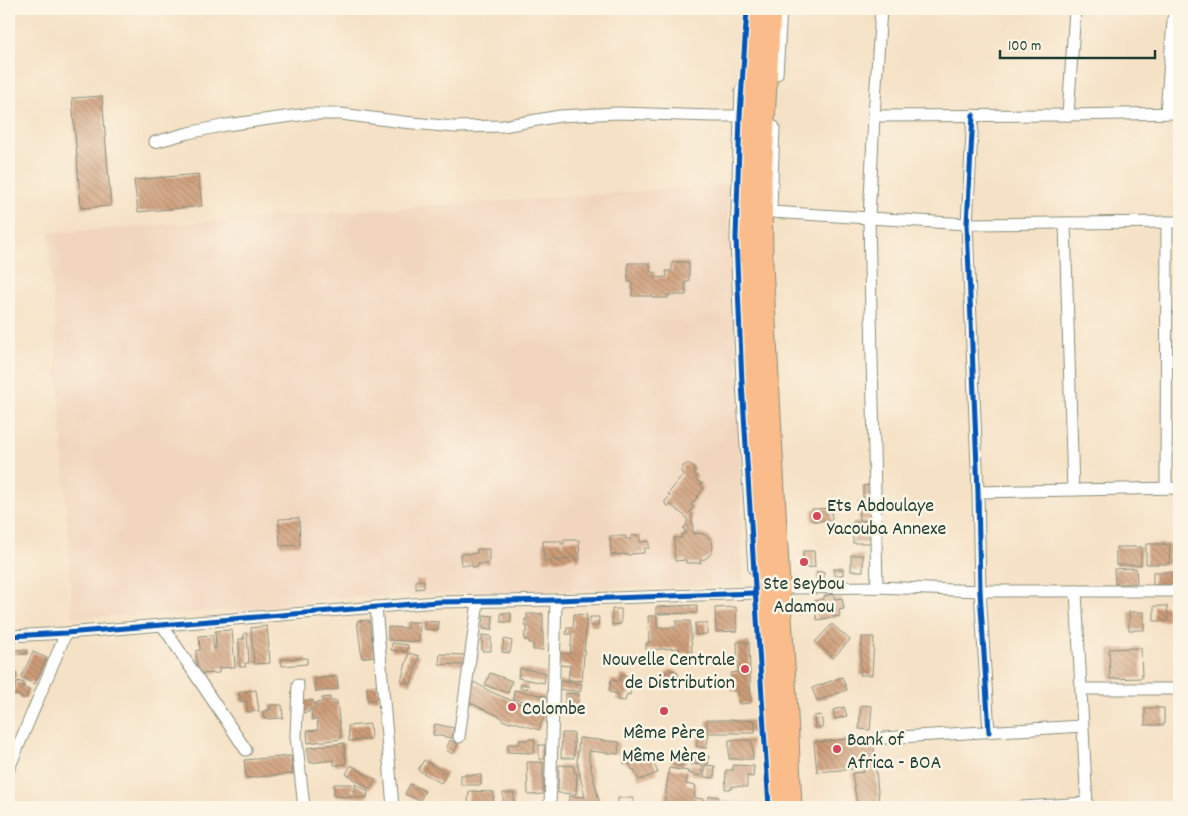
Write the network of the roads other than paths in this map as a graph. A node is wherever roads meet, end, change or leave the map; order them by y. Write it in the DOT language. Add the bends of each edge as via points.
graph roads {
  1 [pos="747,9"];
  2 [pos="756,9"];
  3 [pos="771,9"];
  4 [pos="781,9"];
  5 [pos="881,9"];
  6 [pos="1075,9"];
  7 [pos="1176,10"];
  8 [pos="1166,113"];
  9 [pos="1179,113"];
  10 [pos="973,115"];
  11 [pos="1068,115"];
  12 [pos="740,116"];
  13 [pos="874,116"];
  14 [pos="155,142"];
  15 [pos="771,212"];
  16 [pos="869,218"];
  17 [pos="1167,222"];
  18 [pos="1179,222"];
  19 [pos="1065,223"];
  20 [pos="967,224"];
  21 [pos="1166,488"];
  22 [pos="1179,488"];
  23 [pos="1073,490"];
  24 [pos="978,492"];
  25 [pos="878,587"];
  26 [pos="788,588"];
  27 [pos="980,591"];
  28 [pos="1076,591"];
  29 [pos="1179,591"];
  30 [pos="755,594"];
  31 [pos="556,600"];
  32 [pos="478,602"];
  33 [pos="376,608"];
  34 [pos="162,625"];
  35 [pos="66,633"];
  36 [pos="9,636"];
  37 [pos="298,685"];
  38 [pos="1081,689"];
  39 [pos="1179,690"];
  40 [pos="1083,726"];
  41 [pos="989,732"];
  42 [pos="459,737"];
  43 [pos="883,738"];
  44 [pos="246,750"];
  45 [pos="9,768"];
  46 [pos="1087,805"];
  47 [pos="304,807"];
  48 [pos="393,807"];
  49 [pos="550,807"];
  50 [pos="769,807"];
  51 [pos="778,807"];
  52 [pos="792,807"];
  53 [pos="800,807"];
  54 [pos="1022,807"];
  1 -- 12 [label="street"];
  2 -- 51 [label="highway" via="747,238"];
  3 -- 52 [label="highway" via="762,178 763,265"];
  4 -- 15 [label="street"];
  5 -- 13 [label="street"];
  6 -- 11 [label="street"];
  7 -- 8 [label="street"];
  8 -- 9 [label="street"];
  8 -- 11 [label="street"];
  10 -- 11 [label="street"];
  10 -- 13 [label="street"];
  10 -- 20 [label="street"];
  12 -- 14 [label="street" via="618,113 560,116 503,126 454,127 341,114 307,114 226,125"];
  12 -- 30 [label="street" via="736,238"];
  13 -- 16 [label="street"];
  15 -- 16 [label="street"];
  15 -- 26 [label="street"];
  16 -- 20 [label="street"];
  16 -- 25 [label="street"];
  17 -- 18 [label="street"];
  17 -- 19 [label="street"];
  17 -- 21 [label="street"];
  19 -- 20 [label="street"];
  19 -- 23 [label="street"];
  20 -- 24 [label="street"];
  21 -- 22 [label="street"];
  21 -- 23 [label="street"];
  23 -- 24 [label="street"];
  24 -- 27 [label="street"];
  25 -- 26 [label="street"];
  25 -- 27 [label="street"];
  26 -- 53 [label="street"];
  27 -- 28 [label="street"];
  27 -- 41 [label="street"];
  28 -- 29 [label="street"];
  28 -- 38 [label="street"];
  30 -- 31 [label="street"];
  30 -- 50 [label="street"];
  31 -- 32 [label="street"];
  31 -- 49 [label="street"];
  32 -- 33 [label="street"];
  32 -- 42 [label="street"];
  33 -- 34 [label="street"];
  33 -- 48 [label="street"];
  34 -- 35 [label="street"];
  34 -- 44 [label="street"];
  35 -- 36 [label="street"];
  35 -- 45 [label="street"];
  37 -- 47 [label="street" via="296,736"];
  38 -- 39 [label="street"];
  38 -- 40 [label="street"];
  40 -- 41 [label="street"];
  40 -- 46 [label="street"];
  41 -- 43 [label="street"];
  46 -- 54 [label="street"];
}
